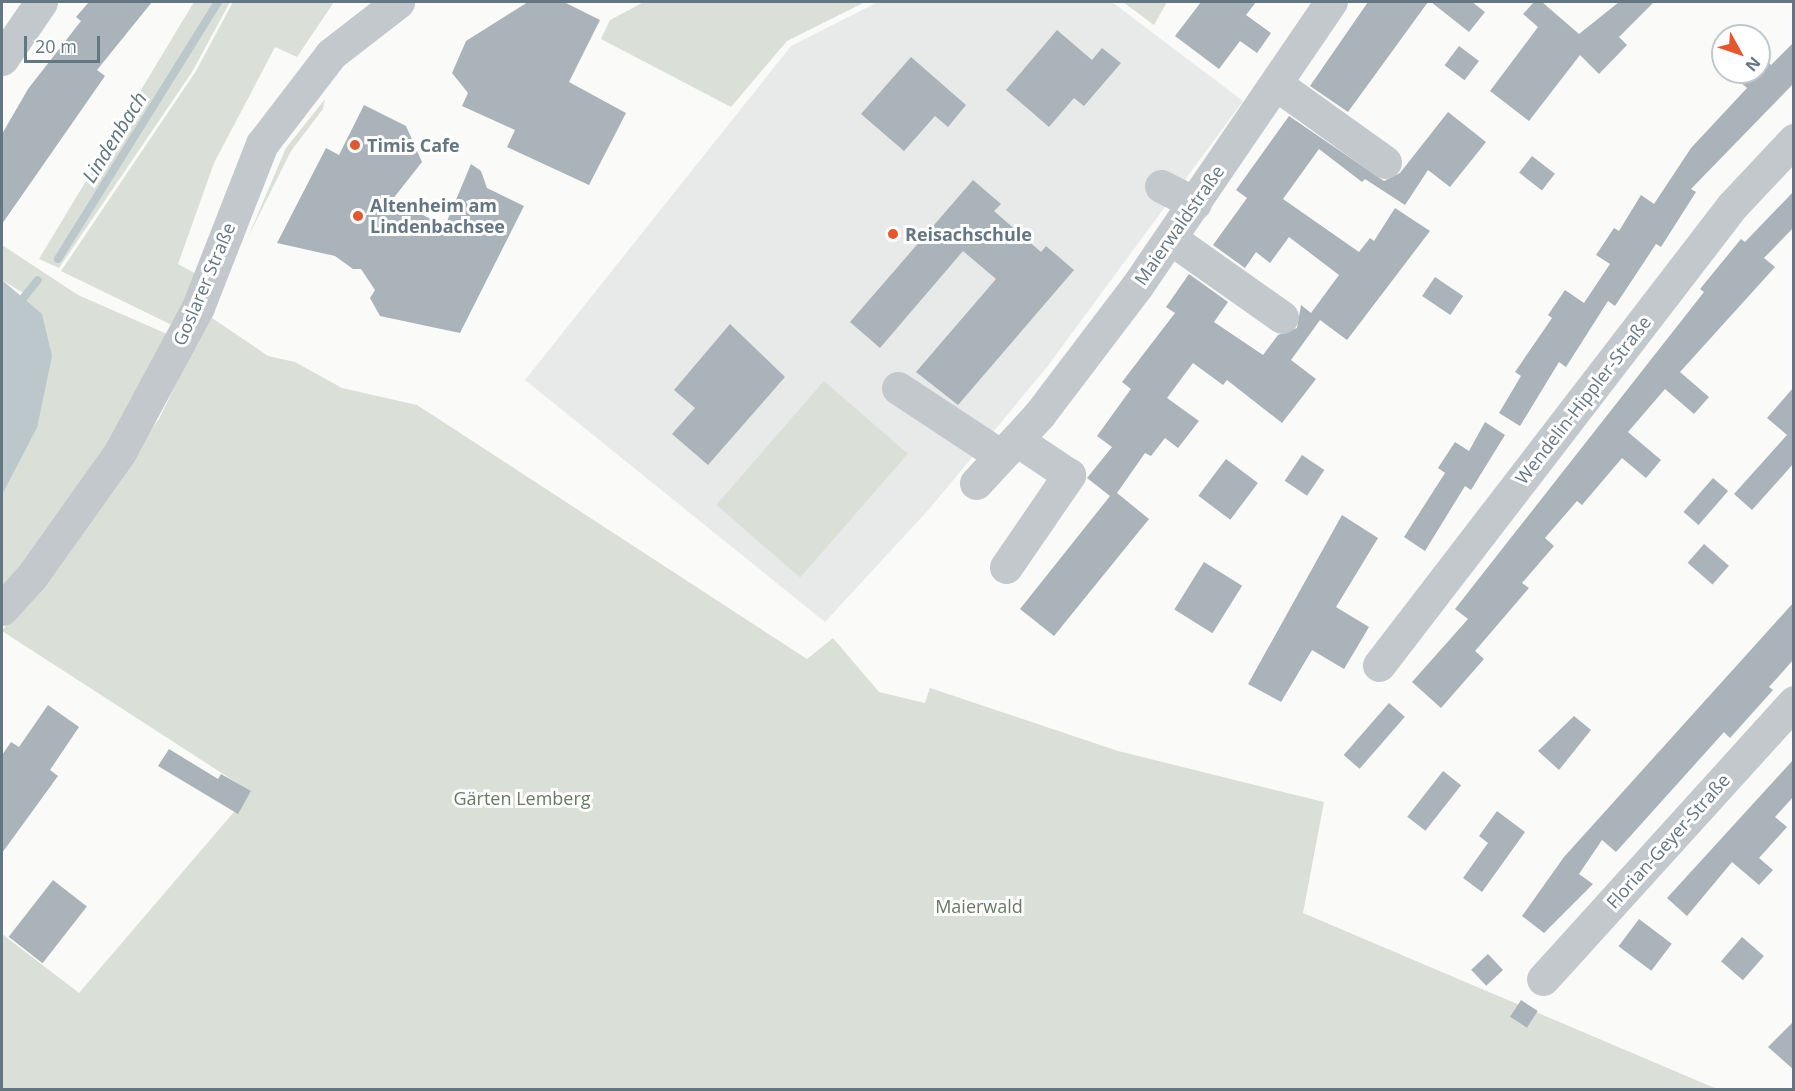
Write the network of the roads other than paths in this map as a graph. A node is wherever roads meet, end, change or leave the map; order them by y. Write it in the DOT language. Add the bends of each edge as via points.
graph roads {
  1 [pos="41,2"];
  2 [pos="398,2"];
  3 [pos="1331,2"];
  4 [pos="363,12"];
  5 [pos="2,59"];
  6 [pos="1276,84"];
  7 [pos="1794,140"];
  8 [pos="1385,162"];
  9 [pos="1161,186"];
  10 [pos="1195,202"];
  11 [pos="1170,238"];
  12 [pos="1282,317"];
  13 [pos="898,388"];
  14 [pos="1009,448"];
  15 [pos="976,483"];
  16 [pos="1006,567"];
  17 [pos="2,609"];
  18 [pos="1379,665"];
  19 [pos="1794,702"];
  20 [pos="1543,979"];
  1 -- 5 [label="street"];
  2 -- 4 [label="street, Goslarer Straße"];
  3 -- 6 [label="street, Maierwaldstraße"];
  4 -- 17 [label="street, Goslarer Straße" via="262,144 198,307 120,452 32,576"];
  6 -- 8 [label="street"];
  6 -- 10 [label="street, Maierwaldstraße"];
  7 -- 18 [label="street, Wendelin-Hippler-Straße" via="1732,206"];
  9 -- 10 [label="street"];
  10 -- 11 [label="street, Maierwaldstraße"];
  11 -- 12 [label="street"];
  11 -- 14 [label="street, Maierwaldstraße"];
  13 -- 14 [label="street"];
  14 -- 15 [label="street, Maierwaldstraße"];
  14 -- 16 [label="street" via="1070,476"];
  19 -- 20 [label="street, Florian-Geyer-Straße"];
}
